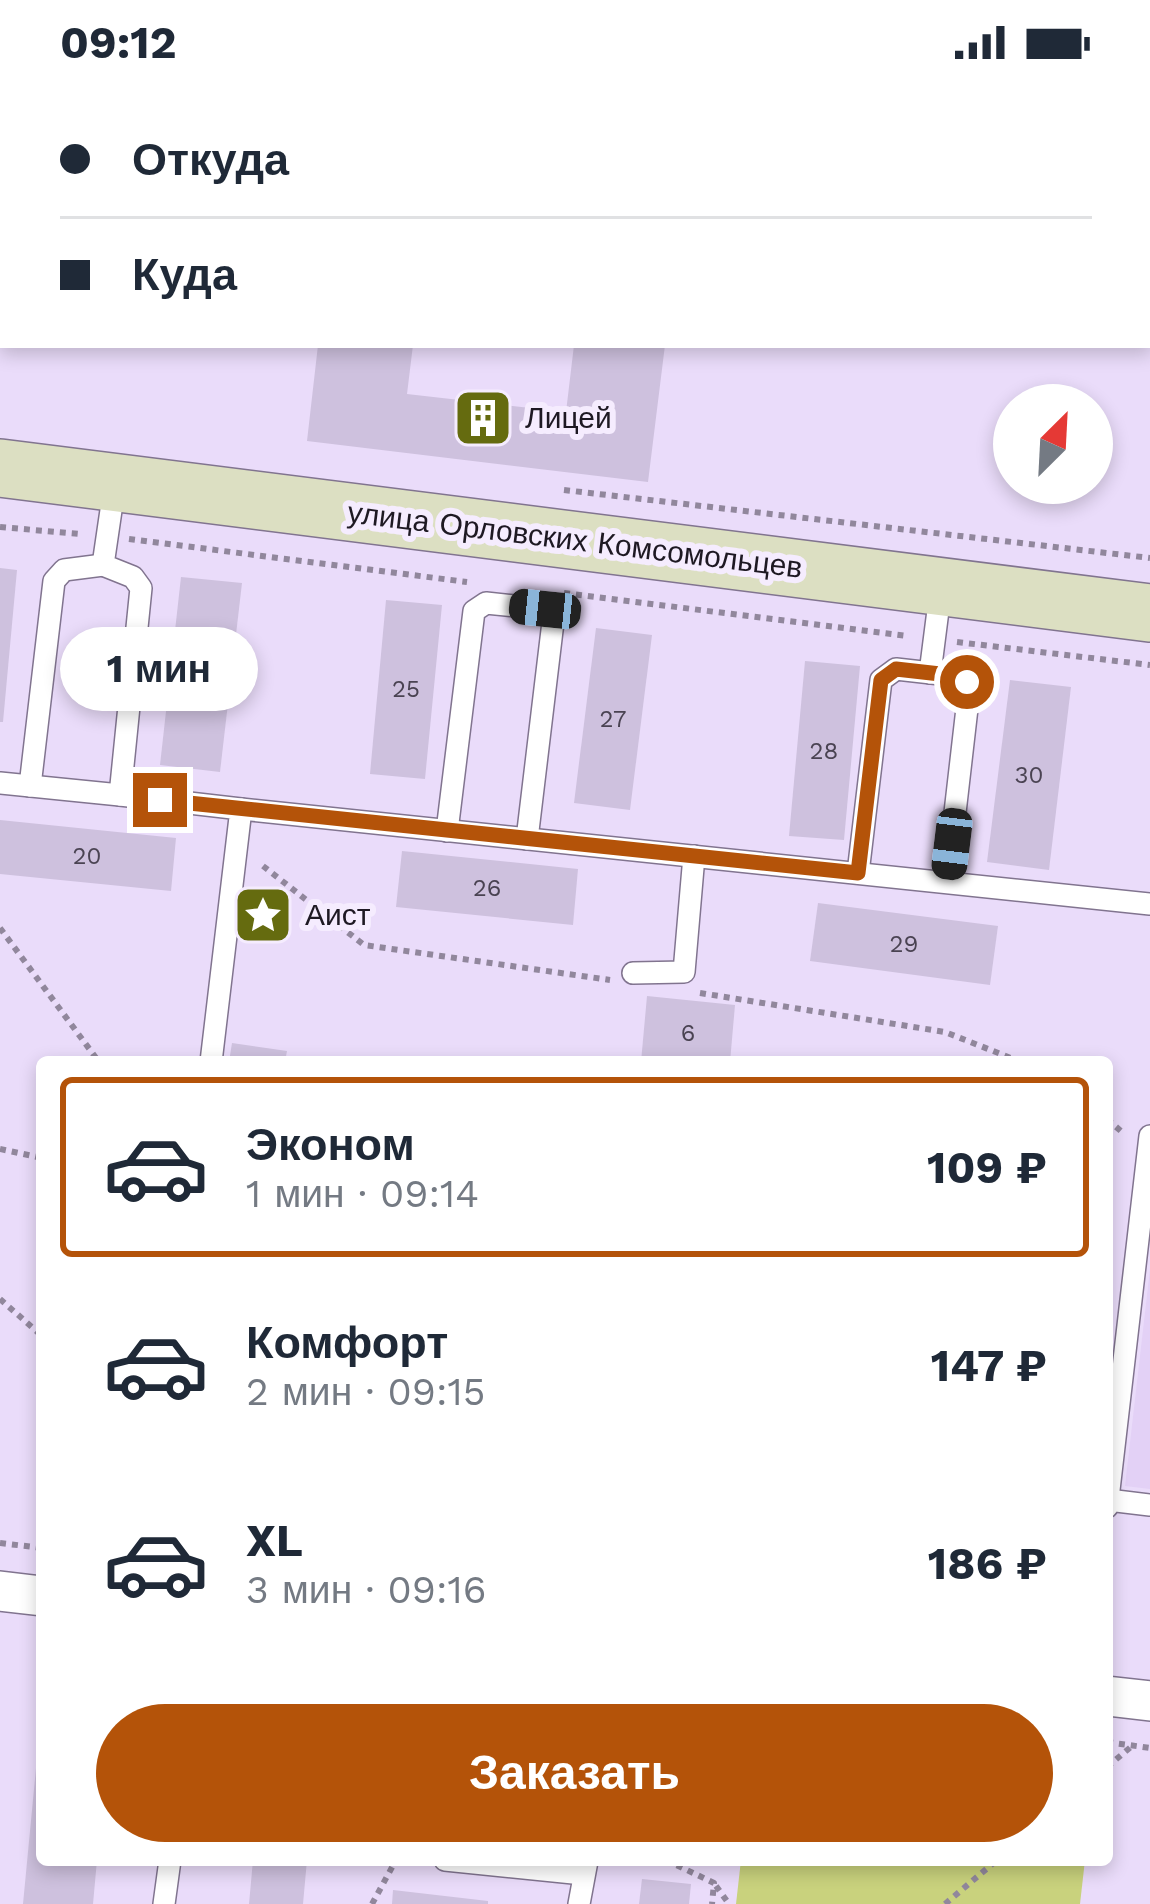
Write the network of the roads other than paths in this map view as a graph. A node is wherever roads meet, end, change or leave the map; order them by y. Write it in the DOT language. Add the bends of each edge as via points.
graph roads {
  1 [pos="0,468"];
  2 [pos="111,509"];
  3 [pos="104,565"];
  4 [pos="938,613"];
  5 [pos="1150,613"];
  6 [pos="930,673"];
  7 [pos="0,783"];
  8 [pos="30,786"];
  9 [pos="120,795"];
  10 [pos="241,809"];
  11 [pos="447,831"];
  12 [pos="527,839"];
  13 [pos="694,856"];
  14 [pos="858,873"];
  15 [pos="947,883"];
  16 [pos="1150,904"];
  17 [pos="633,973"];
  18 [pos="212,1056"];
  19 [pos="1150,1136"];
  20 [pos="1113,1460"];
  21 [pos="1113,1504"];
  22 [pos="1150,1505"];
  23 [pos="0,1591"];
  24 [pos="36,1595"];
  25 [pos="1113,1697"];
  26 [pos="1150,1701"];
  27 [pos="169,1866"];
  28 [pos="585,1867"];
  29 [pos="164,1904"];
  30 [pos="579,1904"];
  1 -- 2 [label="street, улица Орловских Комсомольцев"];
  2 -- 3 [label="lane"];
  2 -- 4 [label="street, улица Орловских Комсомольцев"];
  3 -- 8 [label="lane" via="64,570 54,580"];
  3 -- 9 [label="lane" via="141,588"];
  4 -- 5 [label="street, улица Орловских Комсомольцев"];
  4 -- 6 [label="lane"];
  6 -- 14 [label="lane" via="896,669 881,680"];
  6 -- 15 [label="lane" via="958,676 969,691"];
  7 -- 8 [label="lane"];
  8 -- 9 [label="lane"];
  9 -- 10 [label="lane"];
  10 -- 11 [label="lane"];
  10 -- 18 [label="lane"];
  11 -- 12 [label="lane"];
  11 -- 12 [label="lane" via="474,611 486,603 545,609 553,622"];
  12 -- 13 [label="lane"];
  13 -- 14 [label="lane"];
  13 -- 17 [label="lane" via="683,972"];
  14 -- 15 [label="lane"];
  15 -- 16 [label="lane"];
  19 -- 20 [label="lane"];
  21 -- 22 [label="lane"];
  23 -- 24 [label="street"];
  25 -- 26 [label="street"];
  27 -- 29 [label="lane"];
  28 -- 30 [label="lane"];
}
